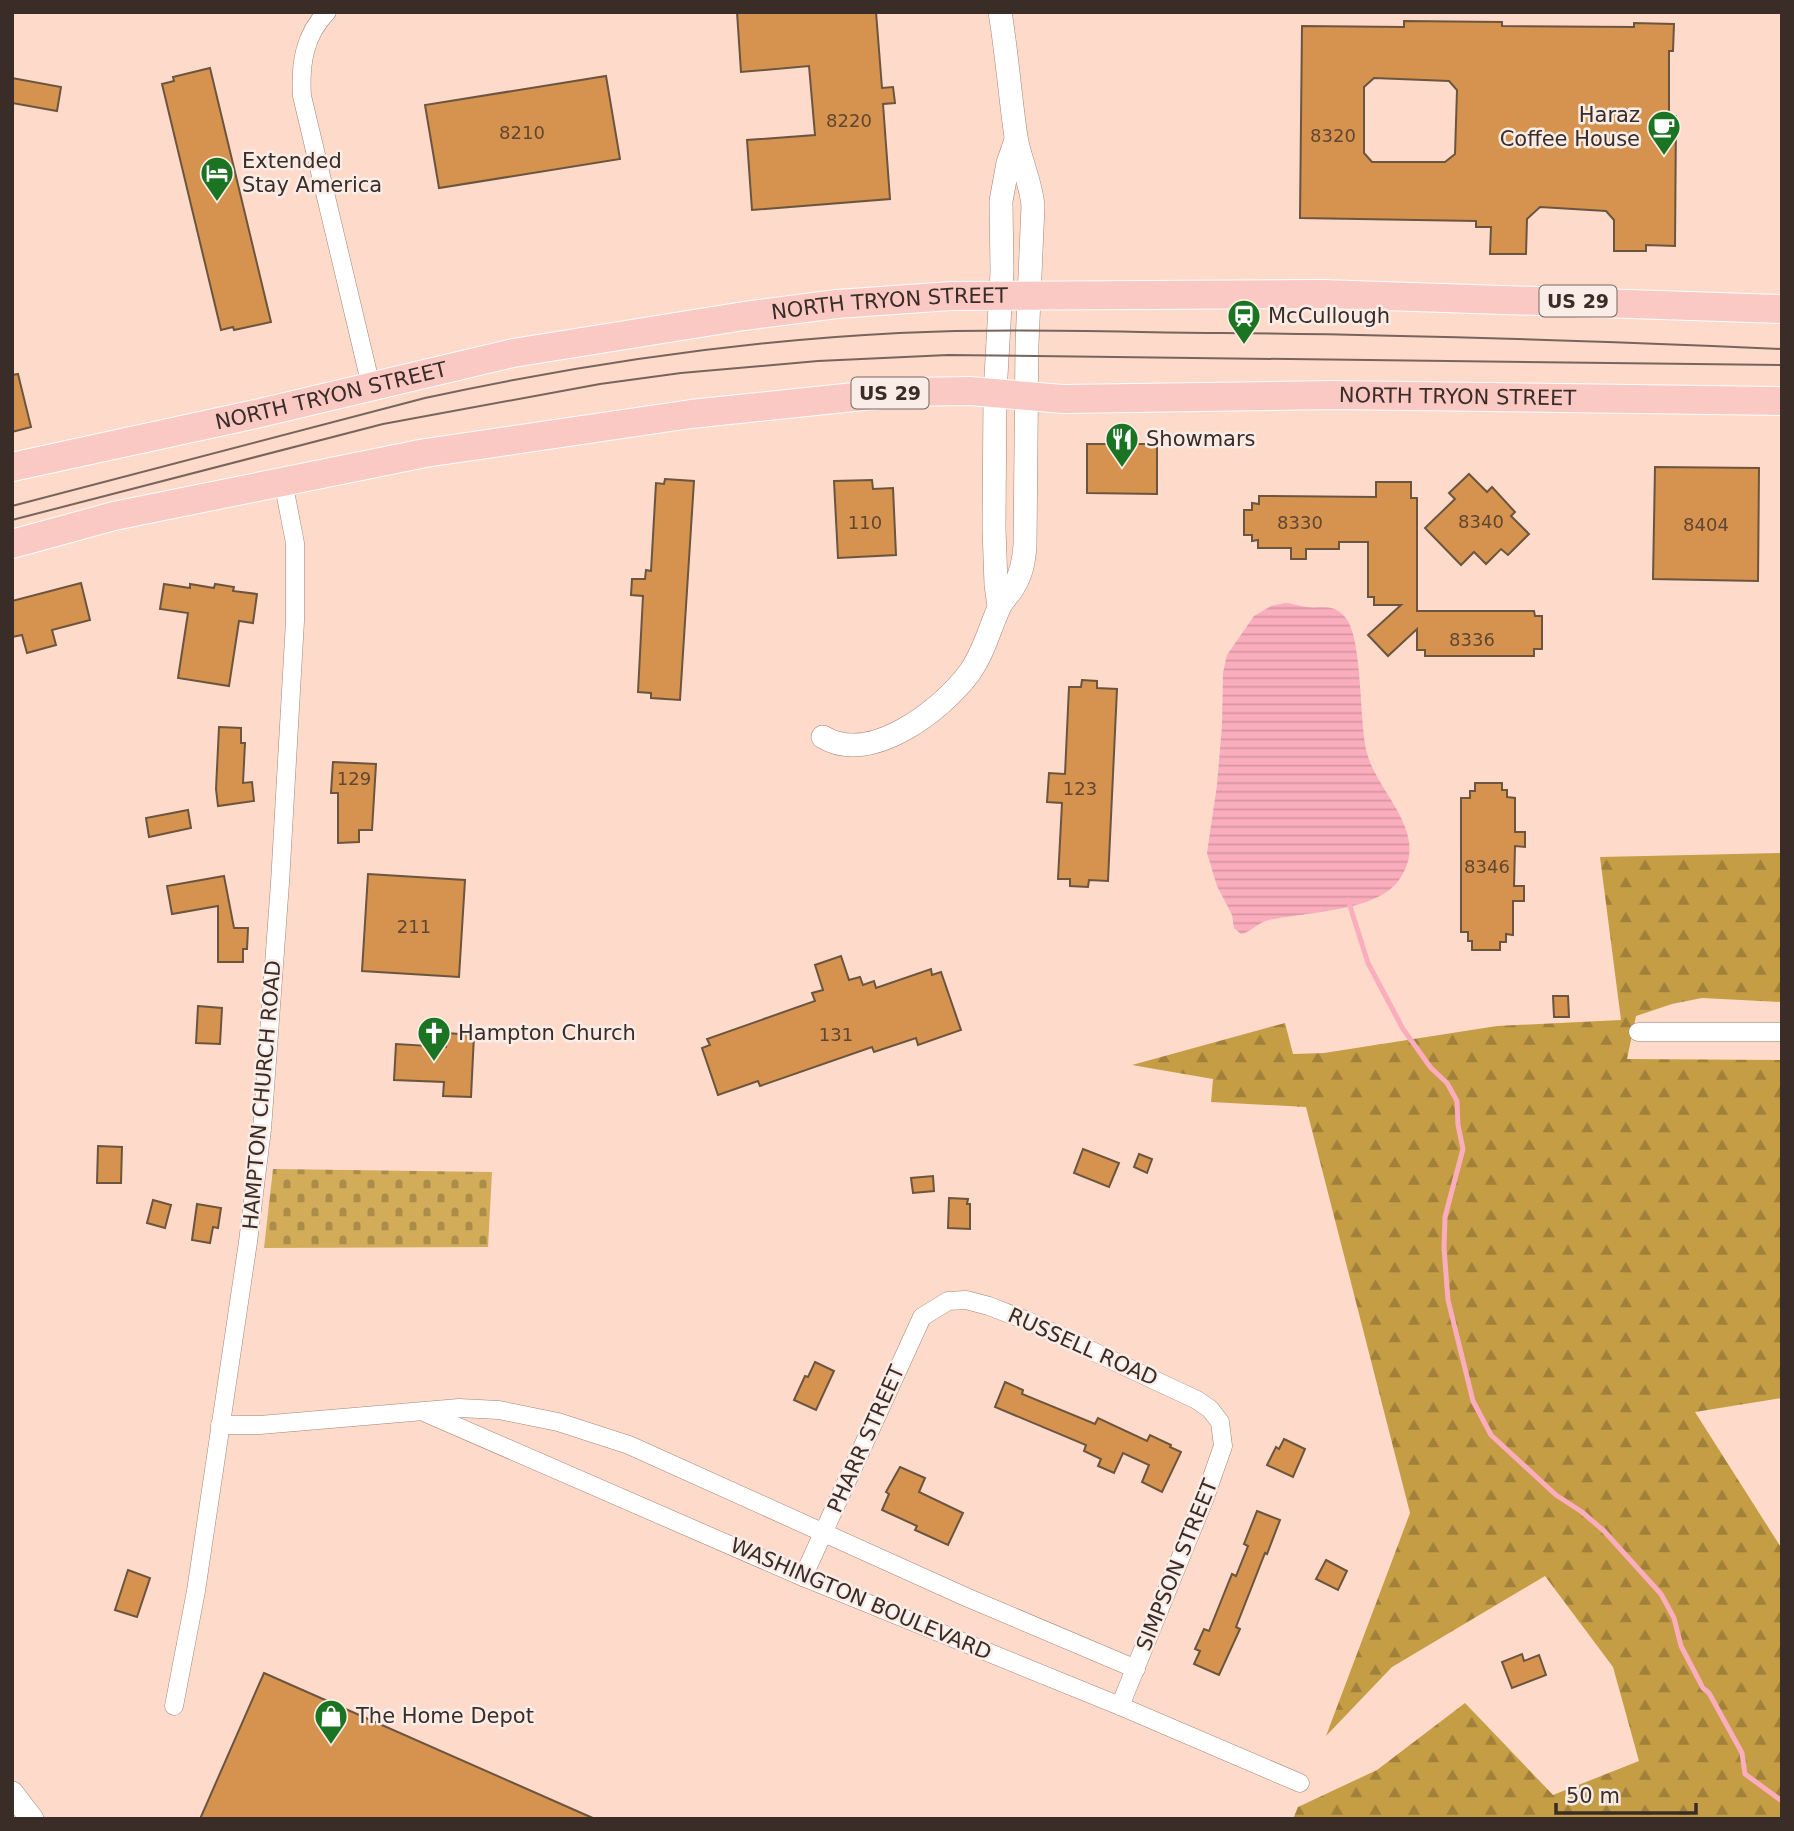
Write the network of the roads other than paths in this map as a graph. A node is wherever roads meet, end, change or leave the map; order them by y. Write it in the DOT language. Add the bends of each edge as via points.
graph roads {
  1 [pos="327,12"];
  2 [pos="1000,12"];
  3 [pos="1016,140"];
  4 [pos="1000,296"];
  5 [pos="1030,296"];
  6 [pos="1782,309"];
  7 [pos="371,386"];
  8 [pos="995,393"];
  9 [pos="1027,396"];
  10 [pos="1782,401"];
  11 [pos="12,467"];
  12 [pos="283,481"];
  13 [pos="12,544"];
  14 [pos="999,606"];
  15 [pos="824,737"];
  16 [pos="1638,1032"];
  17 [pos="1782,1032"];
  18 [pos="935,1307"];
  19 [pos="423,1411"];
  20 [pos="1220,1422"];
  21 [pos="220,1425"];
  22 [pos="824,1532"];
  23 [pos="803,1577"];
  24 [pos="1136,1669"];
  25 [pos="174,1706"];
  26 [pos="1120,1706"];
  27 [pos="1300,1783"];
  28 [pos="12,1793"];
  29 [pos="32,1819"];
  1 -- 7 [label="street" via="308,39 302,96"];
  2 -- 3 [label="street"];
  3 -- 4 [label="street" via="1001,201"];
  3 -- 5 [label="street" via="1032,191"];
  4 -- 5 [label="main road, NORTH TRYON STREET / US 29"];
  4 -- 7 [label="main road, NORTH TRYON STREET / US 29" via="850,303 744,316 513,353"];
  4 -- 8 [label="street"];
  5 -- 6 [label="main road, NORTH TRYON STREET / US 29" via="1335,294"];
  5 -- 9 [label="street"];
  7 -- 11 [label="main road, NORTH TRYON STREET / US 29"];
  8 -- 9 [label="main road, NORTH TRYON STREET / US 29"];
  8 -- 12 [label="main road, NORTH TRYON STREET / US 29" via="902,392 705,412 425,453"];
  8 -- 14 [label="street" via="994,555"];
  9 -- 10 [label="main road, NORTH TRYON STREET / US 29" via="1063,400 1332,395"];
  9 -- 14 [label="street" via="1024,559 1015,585"];
  12 -- 13 [label="main road, NORTH TRYON STREET / US 29" via="114,516"];
  12 -- 21 [label="street, HAMPTON CHURCH ROAD" via="293,524 295,571 275,968 261,1142"];
  14 -- 15 [label="street" via="969,673 916,722 873,742 839,743"];
  16 -- 17 [label="street"];
  18 -- 20 [label="street, RUSSELL ROAD" via="966,1300 1030,1322 1197,1400"];
  18 -- 22 [label="street, PHARR STREET" via="917,1323"];
  19 -- 21 [label="street, WASHINGTON BOULEVARD"];
  19 -- 22 [label="street, WASHINGTON BOULEVARD" via="499,1410 594,1432"];
  19 -- 23 [label="street, WASHINGTON BOULEVARD"];
  20 -- 24 [label="street, SIMPSON STREET" via="1223,1446 1217,1465"];
  21 -- 25 [label="street, HAMPTON CHURCH ROAD"];
  22 -- 23 [label="street, PHARR STREET"];
  22 -- 24 [label="street, WASHINGTON BOULEVARD"];
  23 -- 26 [label="street, WASHINGTON BOULEVARD"];
  24 -- 26 [label="street, SIMPSON STREET"];
  26 -- 27 [label="street, WASHINGTON BOULEVARD"];
  28 -- 29 [label="street"];
}
